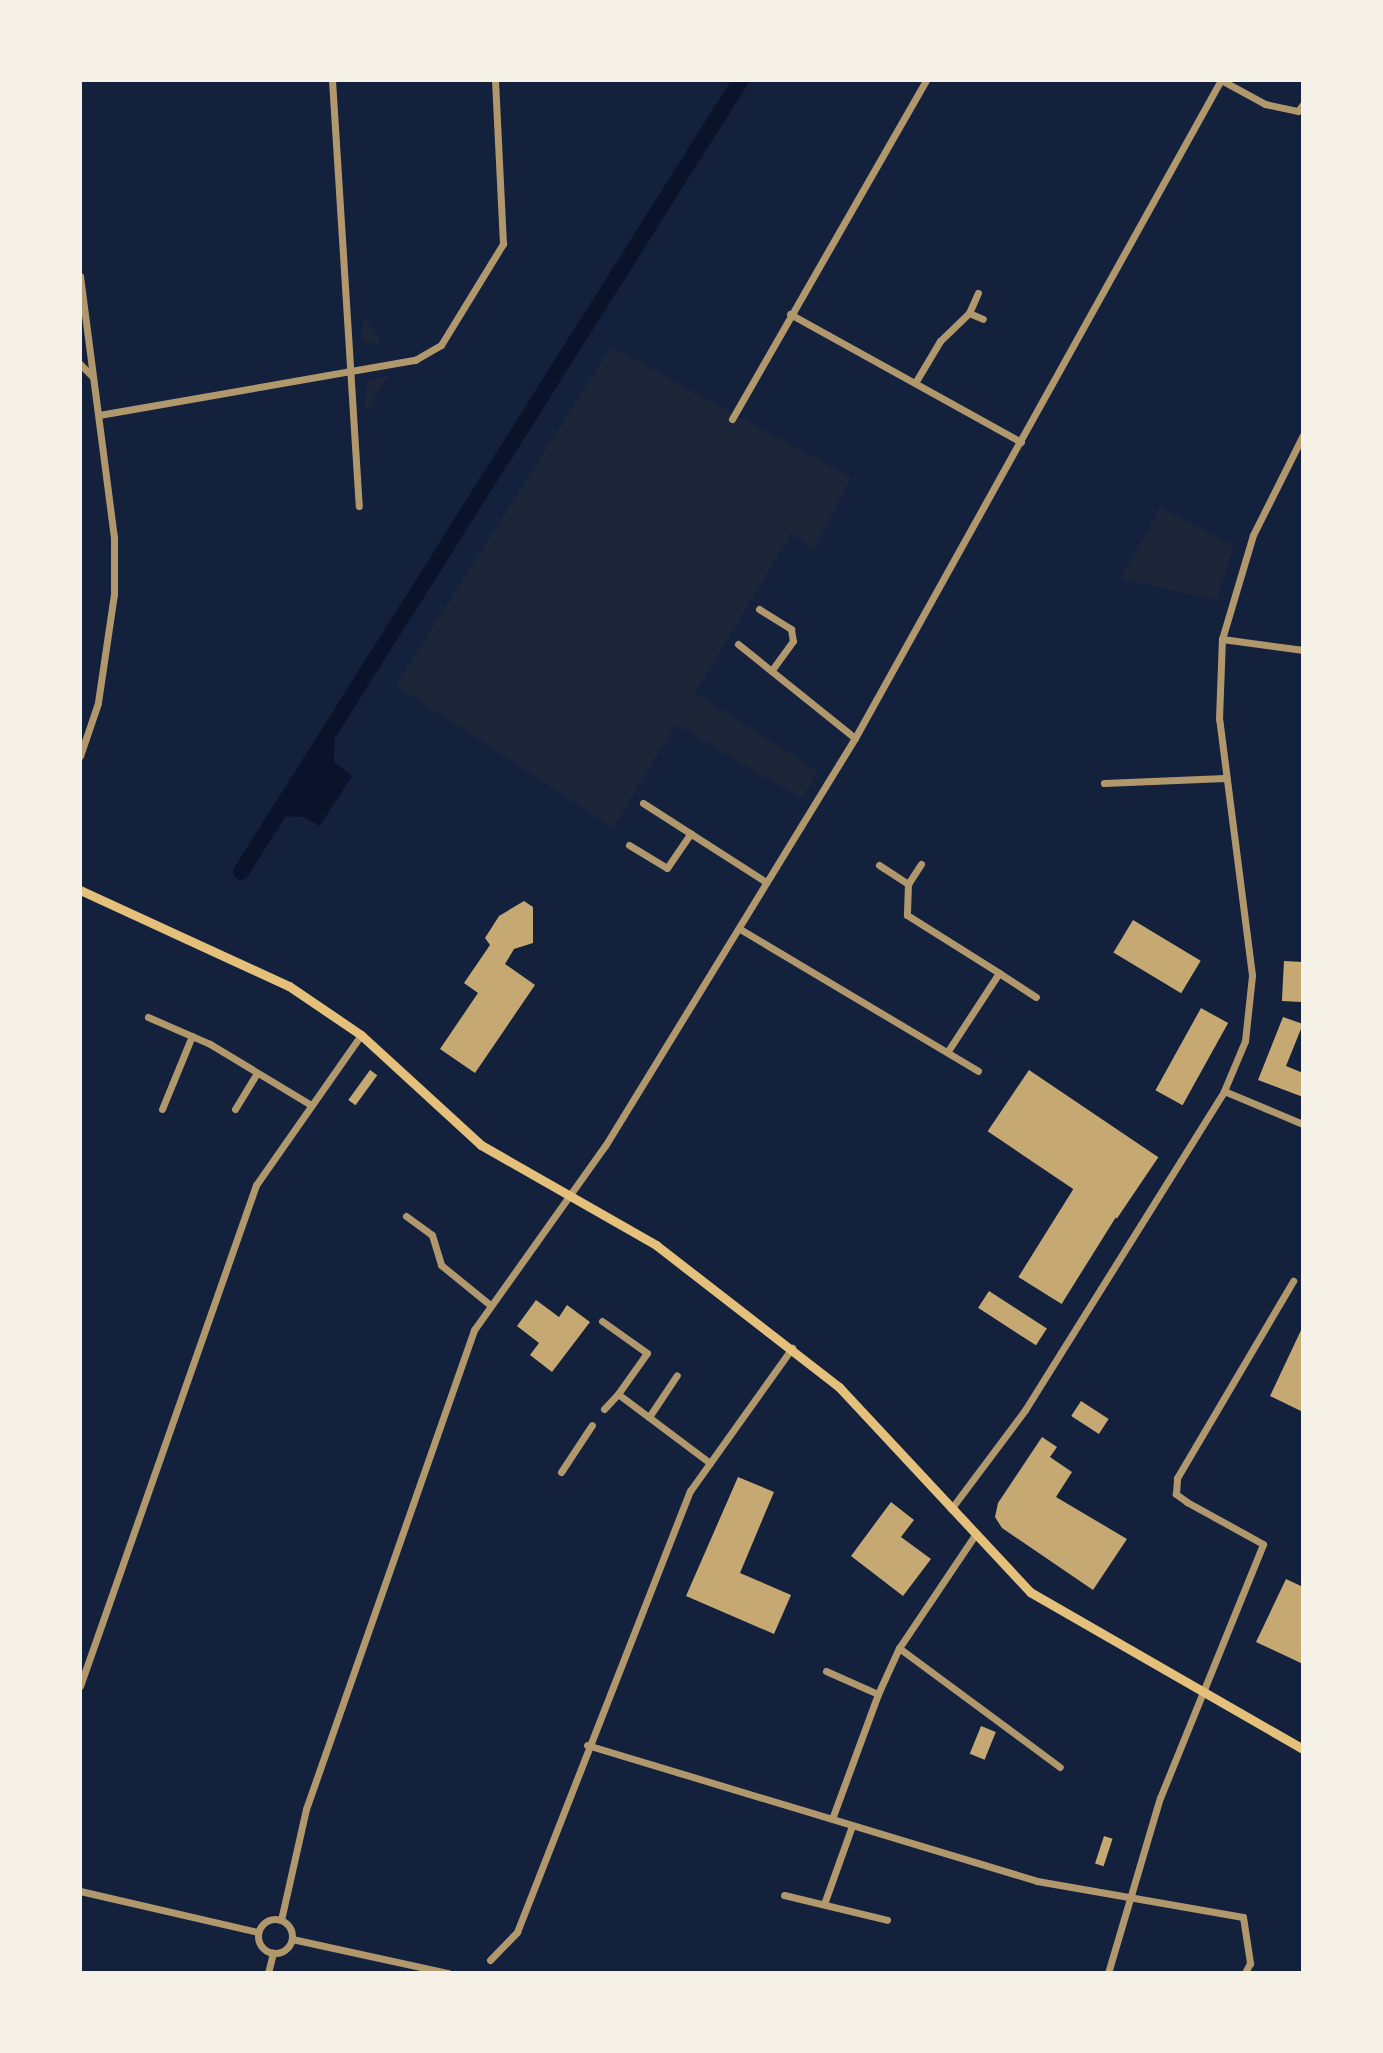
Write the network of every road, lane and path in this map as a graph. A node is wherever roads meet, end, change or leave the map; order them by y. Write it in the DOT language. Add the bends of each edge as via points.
graph roads {
  1 [pos="332,80"];
  2 [pos="495,80"];
  3 [pos="926,80"];
  4 [pos="1221,80"];
  5 [pos="1303,104"];
  6 [pos="80,276"];
  7 [pos="978,293"];
  8 [pos="969,313"];
  9 [pos="790,314"];
  10 [pos="983,319"];
  11 [pos="80,364"];
  12 [pos="348,371"];
  13 [pos="95,379"];
  14 [pos="915,383"];
  15 [pos="99,415"];
  16 [pos="732,419"];
  17 [pos="1303,435"];
  18 [pos="1021,442"];
  19 [pos="359,506"];
  20 [pos="759,609"];
  21 [pos="1222,639"];
  22 [pos="738,644"];
  23 [pos="1303,650"];
  24 [pos="773,669"];
  25 [pos="855,738"];
  26 [pos="80,756"];
  27 [pos="1225,778"];
  28 [pos="1104,783"];
  29 [pos="643,803"];
  30 [pos="691,833"];
  31 [pos="629,845"];
  32 [pos="921,864"];
  33 [pos="879,865"];
  34 [pos="766,882"];
  35 [pos="908,884"];
  36 [pos="80,890"];
  37 [pos="740,929"];
  38 [pos="999,973"];
  39 [pos="1036,997"];
  40 [pos="148,1017"];
  41 [pos="361,1035"];
  42 [pos="192,1036"];
  43 [pos="948,1051"];
  44 [pos="978,1071"];
  45 [pos="257,1073"];
  46 [pos="1224,1091"];
  47 [pos="311,1105"];
  48 [pos="162,1109"];
  49 [pos="235,1109"];
  50 [pos="1303,1124"];
  51 [pos="573,1193"];
  52 [pos="406,1216"];
  53 [pos="1293,1281"];
  54 [pos="490,1305"];
  55 [pos="602,1321"];
  56 [pos="792,1348"];
  57 [pos="677,1375"];
  58 [pos="618,1394"];
  59 [pos="604,1409"];
  60 [pos="649,1417"];
  61 [pos="592,1425"];
  62 [pos="710,1463"];
  63 [pos="561,1472"];
  64 [pos="951,1509"];
  65 [pos="975,1535"];
  66 [pos="899,1648"];
  67 [pos="826,1671"];
  68 [pos="80,1686"];
  69 [pos="1202,1692"];
  70 [pos="878,1694"];
  71 [pos="587,1745"];
  72 [pos="1303,1749"];
  73 [pos="1060,1767"];
  74 [pos="832,1819"];
  75 [pos="852,1826"];
  76 [pos="80,1891"];
  77 [pos="784,1895"];
  78 [pos="1128,1899"];
  79 [pos="824,1904"];
  80 [pos="281,1920"];
  81 [pos="887,1920"];
  82 [pos="258,1932"];
  83 [pos="292,1939"];
  84 [pos="273,1953"];
  85 [pos="490,1960"];
  86 [pos="268,1973"];
  87 [pos="448,1973"];
  88 [pos="1108,1973"];
  89 [pos="1245,1973"];
  1 -- 12 [label="street"];
  2 -- 12 [label="street" via="504,222 497,256 441,345 415,360"];
  3 -- 9 [label="street"];
  4 -- 5 [label="street" via="1265,104 1298,111"];
  4 -- 18 [label="street"];
  6 -- 13 [label="street"];
  7 -- 8 [label="street"];
  8 -- 10 [label="street"];
  8 -- 14 [label="street" via="940,341"];
  9 -- 14 [label="street"];
  9 -- 16 [label="street"];
  11 -- 13 [label="street"];
  12 -- 15 [label="street"];
  12 -- 19 [label="street"];
  13 -- 15 [label="street"];
  14 -- 18 [label="street"];
  15 -- 26 [label="street" via="114,537 114,594 98,703"];
  17 -- 21 [label="street" via="1253,535"];
  18 -- 25 [label="street"];
  20 -- 24 [label="street" via="791,629 793,641"];
  21 -- 23 [label="street"];
  21 -- 27 [label="street" via="1219,719"];
  22 -- 24 [label="street"];
  24 -- 25 [label="street" via="789,688"];
  25 -- 34 [label="street"];
  27 -- 28 [label="street"];
  27 -- 46 [label="street" via="1252,975 1245,1041"];
  29 -- 30 [label="street"];
  30 -- 31 [label="street" via="667,868"];
  30 -- 34 [label="street"];
  32 -- 35 [label="street"];
  33 -- 35 [label="street"];
  34 -- 37 [label="street"];
  35 -- 38 [label="street" via="907,915"];
  36 -- 41 [label="main road" via="289,986"];
  37 -- 43 [label="street"];
  37 -- 51 [label="street"];
  38 -- 39 [label="street"];
  38 -- 43 [label="street"];
  40 -- 42 [label="street"];
  41 -- 47 [label="street"];
  41 -- 51 [label="main road" via="481,1145"];
  42 -- 45 [label="street"];
  42 -- 48 [label="street"];
  43 -- 44 [label="street"];
  45 -- 47 [label="street"];
  45 -- 49 [label="street"];
  46 -- 50 [label="street"];
  46 -- 64 [label="street" via="1025,1410"];
  47 -- 68 [label="street" via="256,1185"];
  51 -- 54 [label="street"];
  51 -- 56 [label="main road" via="656,1245"];
  52 -- 54 [label="street" via="432,1235 441,1265"];
  53 -- 69 [label="street" via="1177,1478 1176,1494 1263,1544"];
  54 -- 80 [label="street" via="464,1352 306,1809"];
  55 -- 58 [label="street" via="647,1353"];
  56 -- 62 [label="street"];
  56 -- 64 [label="main road" via="839,1387"];
  57 -- 60 [label="street"];
  58 -- 59 [label="street"];
  58 -- 60 [label="street"];
  60 -- 62 [label="street"];
  61 -- 63 [label="street"];
  62 -- 71 [label="street" via="690,1491"];
  64 -- 65 [label="main road"];
  65 -- 66 [label="street"];
  65 -- 69 [label="main road" via="1030,1592"];
  66 -- 70 [label="street"];
  66 -- 73 [label="street"];
  67 -- 70 [label="street"];
  69 -- 72 [label="main road"];
  69 -- 78 [label="street"];
  70 -- 74 [label="street"];
  71 -- 74 [label="street"];
  71 -- 85 [label="street" via="517,1932"];
  74 -- 75 [label="street"];
  75 -- 78 [label="street" via="1037,1881"];
  75 -- 79 [label="street"];
  76 -- 82 [label="street"];
  77 -- 79 [label="street"];
  78 -- 88 [label="street"];
  78 -- 89 [label="street" via="1243,1917 1250,1963"];
  79 -- 81 [label="street"];
  80 -- 82 [label="street" via="265,1922"];
  80 -- 83 [label="street"];
  82 -- 84 [label="street" via="260,1943"];
  83 -- 84 [label="street" via="287,1948"];
  83 -- 87 [label="street"];
  84 -- 86 [label="street"];
}
